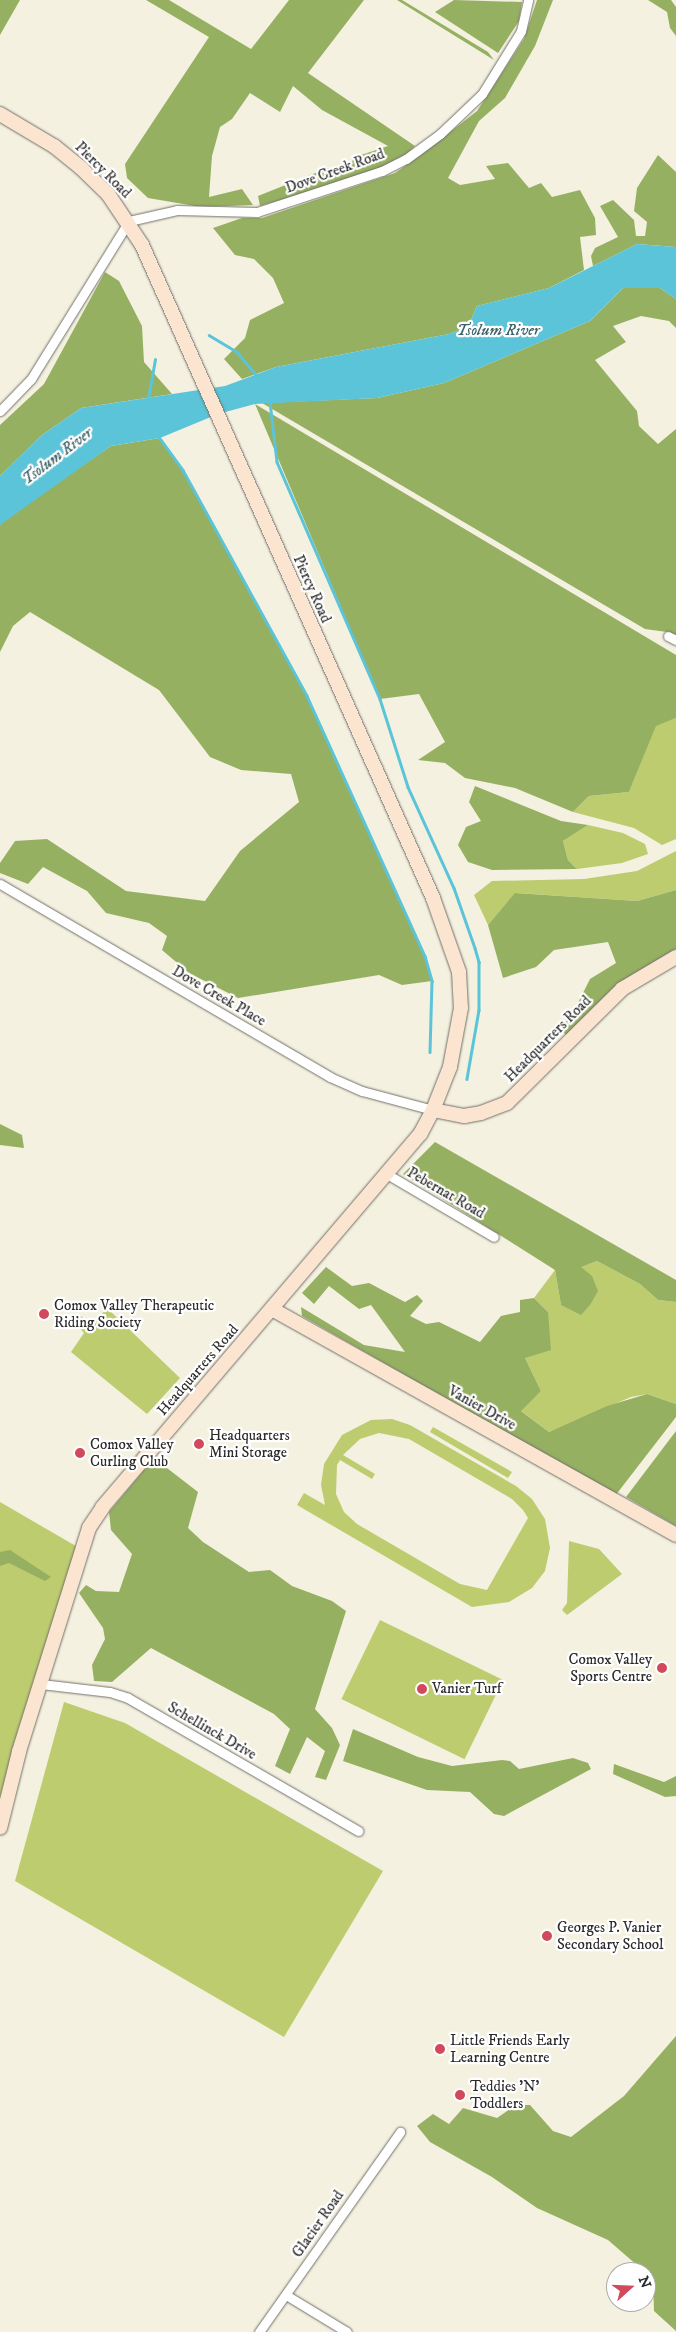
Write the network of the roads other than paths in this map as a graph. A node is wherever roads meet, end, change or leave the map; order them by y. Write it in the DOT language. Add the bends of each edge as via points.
graph roads {
  1 [pos="528,0"];
  2 [pos="0,114"];
  3 [pos="128,221"];
  4 [pos="0,411"];
  5 [pos="0,884"];
  6 [pos="676,957"];
  7 [pos="433,1110"];
  8 [pos="420,1134"];
  9 [pos="385,1173"];
  10 [pos="494,1236"];
  11 [pos="272,1309"];
  12 [pos="676,1535"];
  13 [pos="41,1684"];
  14 [pos="0,1828"];
  15 [pos="358,1832"];
  16 [pos="400,2132"];
  17 [pos="286,2295"];
  18 [pos="259,2332"];
  19 [pos="347,2332"];
  1 -- 3 [label="street, Dove Creek Road" via="521,31 482,94 440,134 406,159 373,174 257,212 177,210"];
  2 -- 3 [label="main road, Piercy Road" via="54,146 81,168 108,194"];
  3 -- 4 [label="street" via="31,379"];
  3 -- 7 [label="main road, Piercy Road" via="162,288 433,898 459,972 461,1008 457,1037 450,1067"];
  5 -- 7 [label="street, Dove Creek Place" via="330,1077 362,1091"];
  6 -- 7 [label="main road, Headquarters Road" via="622,989 507,1103 464,1116"];
  7 -- 8 [label="main road, Piercy Road"];
  8 -- 9 [label="main road, Headquarters Road"];
  9 -- 10 [label="street, Pebernat Road"];
  9 -- 11 [label="main road, Headquarters Road"];
  11 -- 12 [label="main road, Vanier Drive"];
  11 -- 13 [label="main road, Headquarters Road" via="103,1507 89,1528"];
  13 -- 14 [label="main road, Headquarters Road" via="19,1752"];
  13 -- 15 [label="street, Schellinck Drive" via="110,1692 128,1698"];
  16 -- 17 [label="street, Glacier Road"];
  17 -- 18 [label="street, Glacier Road"];
  17 -- 19 [label="street"];
}
